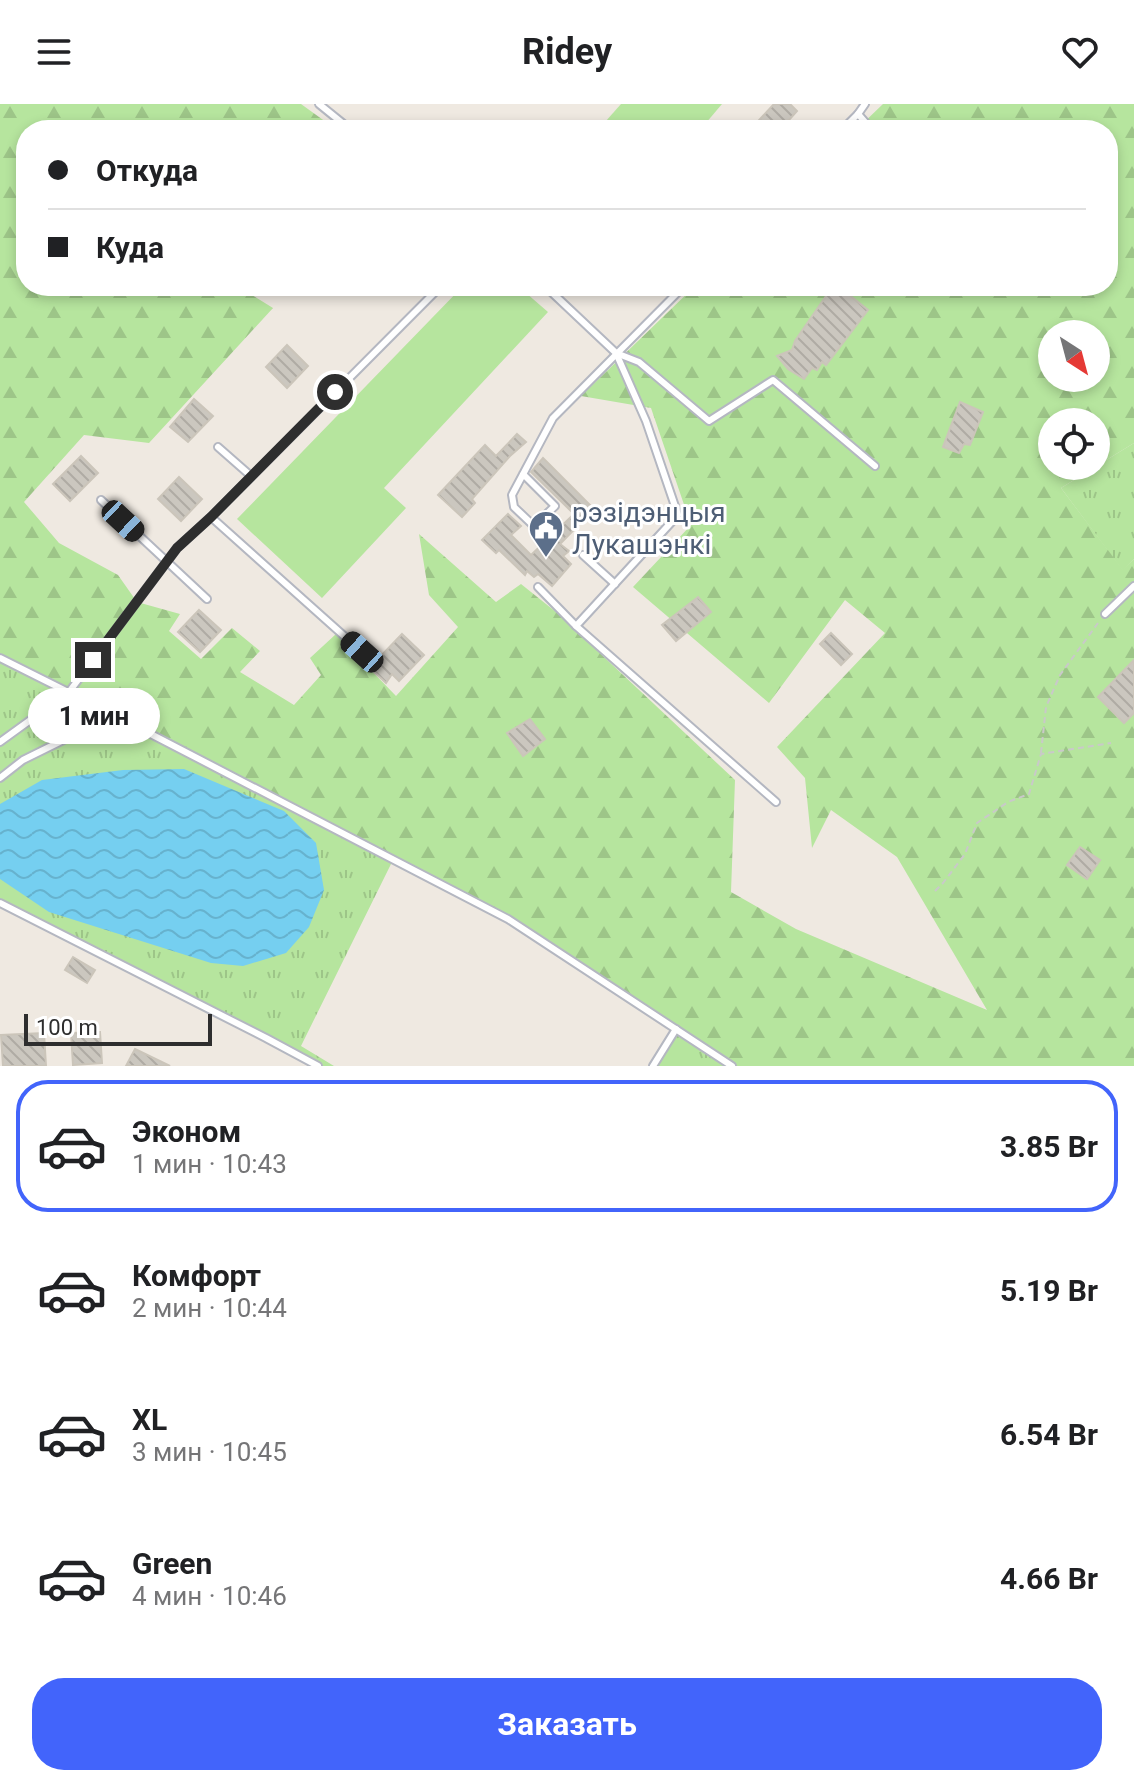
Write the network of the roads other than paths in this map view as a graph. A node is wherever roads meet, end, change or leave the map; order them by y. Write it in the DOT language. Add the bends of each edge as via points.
graph roads {
  1 [pos="319,104"];
  2 [pos="865,104"];
  3 [pos="858,114"];
  4 [pos="339,120"];
  5 [pos="852,120"];
  6 [pos="863,120"];
  7 [pos="431,296"];
  8 [pos="556,296"];
  9 [pos="674,296"];
  10 [pos="616,353"];
  11 [pos="218,447"];
  12 [pos="875,466"];
  13 [pos="523,474"];
  14 [pos="251,476"];
  15 [pos="101,500"];
  16 [pos="211,517"];
  17 [pos="583,555"];
  18 [pos="167,562"];
  19 [pos="615,584"];
  20 [pos="1134,586"];
  21 [pos="538,587"];
  22 [pos="207,599"];
  23 [pos="1105,614"];
  24 [pos="576,626"];
  25 [pos="362,652"];
  26 [pos="0,658"];
  27 [pos="69,692"];
  28 [pos="114,715"];
  29 [pos="0,742"];
  30 [pos="0,778"];
  31 [pos="776,802"];
  32 [pos="0,903"];
  33 [pos="676,1029"];
  34 [pos="318,1066"];
  35 [pos="653,1066"];
  36 [pos="732,1066"];
  1 -- 4 [label="lane"];
  2 -- 3 [label="lane"];
  3 -- 5 [label="lane"];
  3 -- 6 [label="lane"];
  7 -- 14 [label="lane"];
  8 -- 10 [label="lane"];
  9 -- 10 [label="lane"];
  10 -- 12 [label="lane" via="639,362 709,421 773,380"];
  10 -- 13 [label="lane" via="553,418"];
  10 -- 19 [label="lane" via="678,515"];
  11 -- 14 [label="lane"];
  13 -- 13 [label="lane" via="512,495 514,507 534,526 555,506"];
  14 -- 16 [label="lane"];
  15 -- 18 [label="lane"];
  16 -- 18 [label="lane"];
  16 -- 25 [label="lane"];
  17 -- 19 [label="lane"];
  18 -- 22 [label="lane"];
  18 -- 27 [label="lane"];
  19 -- 24 [label="lane"];
  20 -- 23 [label="lane"];
  21 -- 24 [label="lane"];
  24 -- 31 [label="lane"];
  26 -- 27 [label="lane"];
  27 -- 28 [label="lane"];
  27 -- 29 [label="lane"];
  28 -- 30 [label="lane" via="23,760"];
  28 -- 33 [label="lane" via="508,919"];
  32 -- 34 [label="lane"];
  33 -- 35 [label="lane"];
  33 -- 36 [label="lane"];
}
